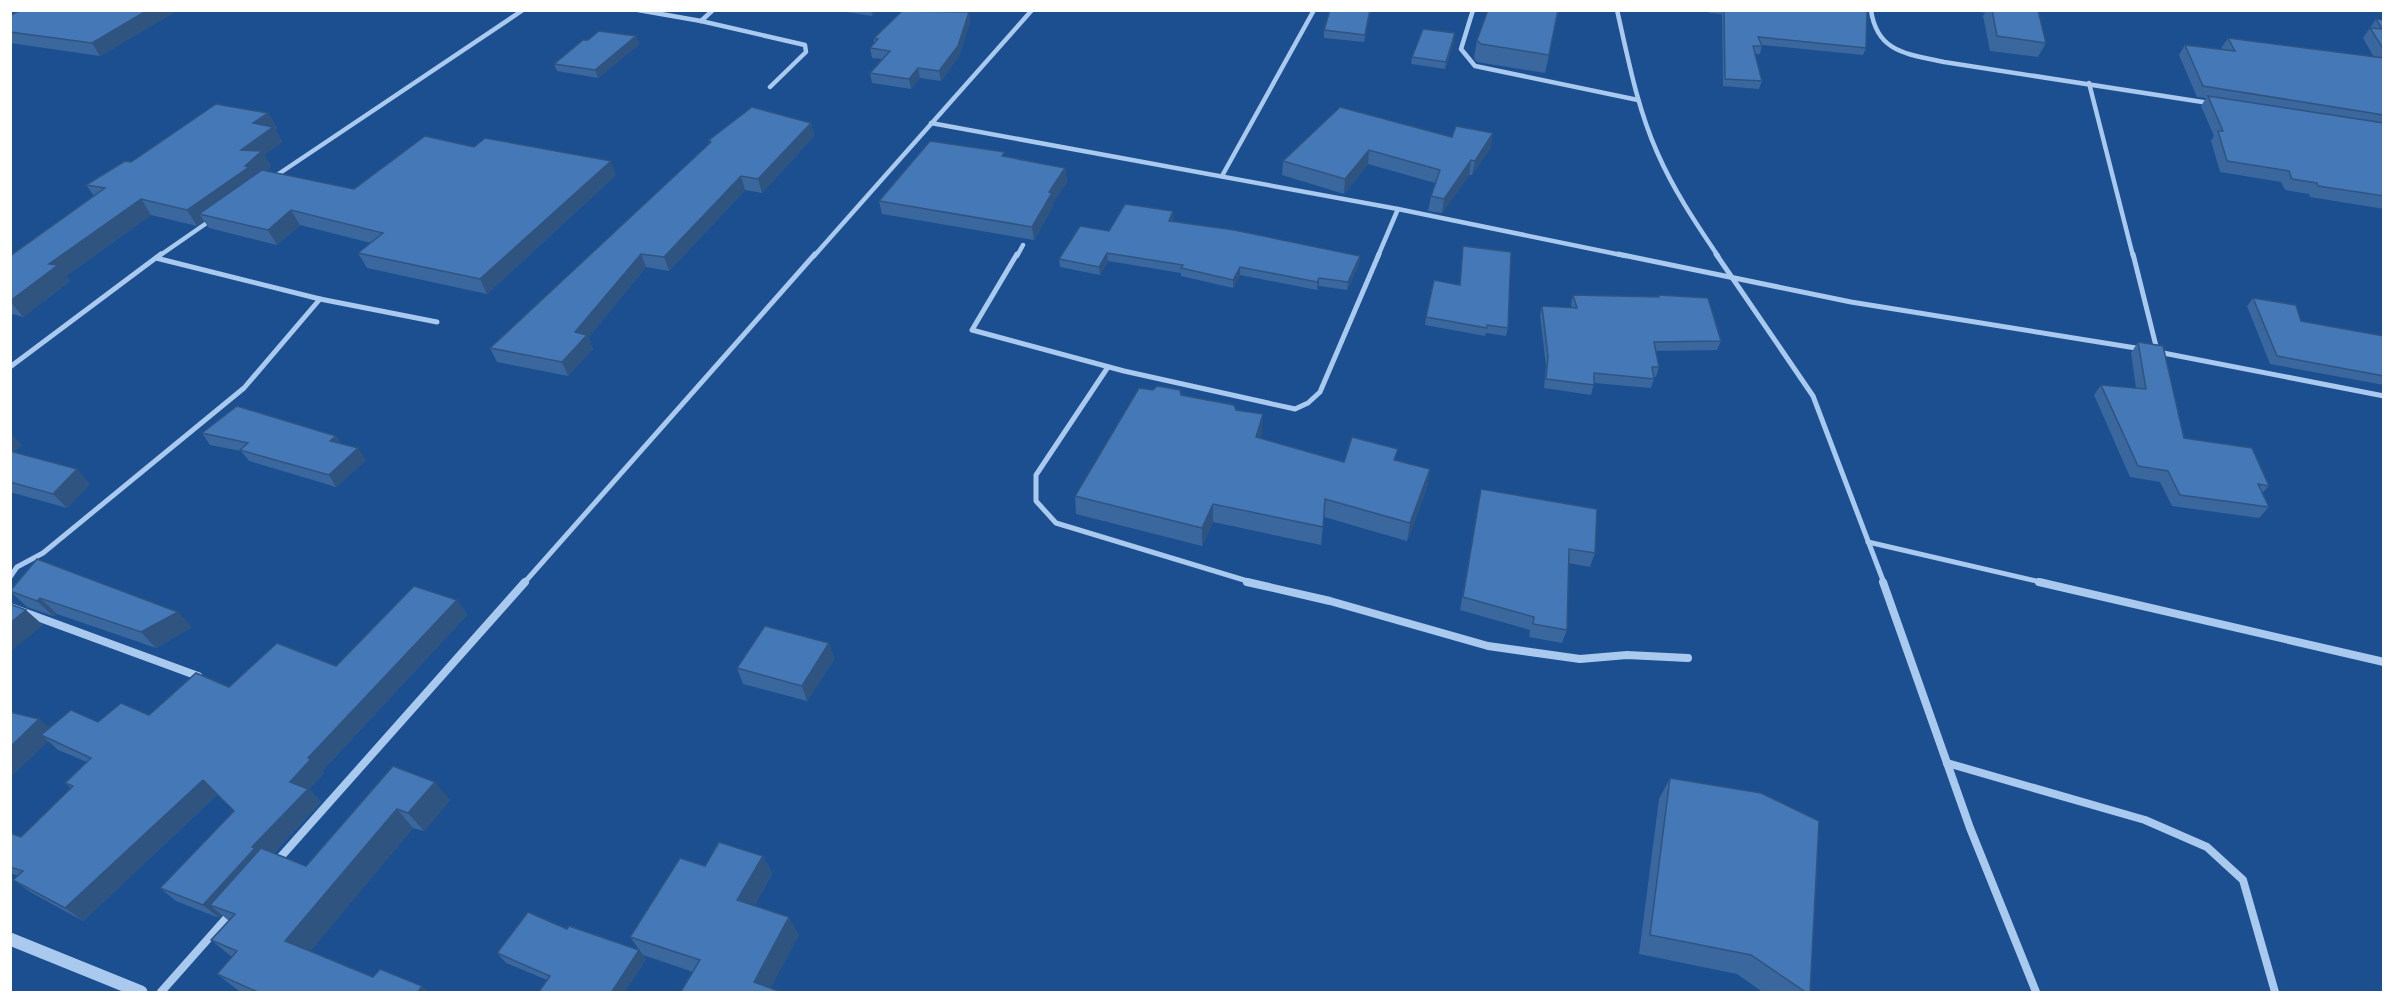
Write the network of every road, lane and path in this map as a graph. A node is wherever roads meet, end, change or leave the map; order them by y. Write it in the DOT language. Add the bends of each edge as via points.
graph roads {
  1 [pos="523,10"];
  2 [pos="638,10"];
  3 [pos="713,10"];
  4 [pos="1032,10"];
  5 [pos="1314,10"];
  6 [pos="1473,10"];
  7 [pos="1617,10"];
  8 [pos="1871,10"];
  9 [pos="700,21"];
  10 [pos="2089,83"];
  11 [pos="770,87"];
  12 [pos="1638,100"];
  13 [pos="2216,105"];
  14 [pos="931,123"];
  15 [pos="1222,176"];
  16 [pos="271,179"];
  17 [pos="1398,210"];
  18 [pos="214,218"];
  19 [pos="1023,245"];
  20 [pos="156,258"];
  21 [pos="1731,278"];
  22 [pos="320,299"];
  23 [pos="437,322"];
  24 [pos="2158,352"];
  25 [pos="10,367"];
  26 [pos="1108,367"];
  27 [pos="2384,396"];
  28 [pos="1868,542"];
  29 [pos="10,577"];
  30 [pos="10,607"];
  31 [pos="1688,657"];
  32 [pos="2384,662"];
  33 [pos="198,676"];
  34 [pos="1947,763"];
  35 [pos="272,867"];
  36 [pos="240,903"];
  37 [pos="10,939"];
  38 [pos="141,993"];
  39 [pos="160,993"];
  40 [pos="2036,993"];
  41 [pos="2275,993"];
  1 -- 16 [label="street"];
  2 -- 9 [label="street"];
  3 -- 9 [label="street"];
  4 -- 14 [label="street"];
  5 -- 15 [label="street"];
  6 -- 12 [label="street" via="1461,49 1475,66"];
  7 -- 12 [label="street"];
  8 -- 10 [label="street" via="1872,24 1883,44 1905,53 1944,63"];
  9 -- 11 [label="street" via="805,45 806,52"];
  10 -- 13 [label="street"];
  10 -- 24 [label="street"];
  12 -- 21 [label="street" via="1656,151 1683,205"];
  14 -- 15 [label="street"];
  14 -- 35 [label="street"];
  15 -- 17 [label="street"];
  17 -- 21 [label="street"];
  17 -- 26 [label="street" via="1320,392 1308,403 1295,409"];
  18 -- 20 [label="street"];
  19 -- 26 [label="street" via="972,330"];
  20 -- 22 [label="street"];
  20 -- 25 [label="street"];
  21 -- 24 [label="street" via="1851,302"];
  21 -- 28 [label="street" via="1813,396"];
  22 -- 23 [label="street"];
  22 -- 29 [label="street" via="244,388 43,553 17,567"];
  24 -- 27 [label="street"];
  26 -- 31 [label="street" via="1036,475 1036,501 1056,524 1236,579 1488,646 1580,659 1627,655"];
  28 -- 32 [label="street"];
  28 -- 34 [label="street"];
  30 -- 33 [label="street"];
  34 -- 40 [label="street"];
  34 -- 41 [label="street" via="2145,820 2207,847 2243,880"];
  36 -- 39 [label="street"];
  37 -- 38 [label="street"];
}
